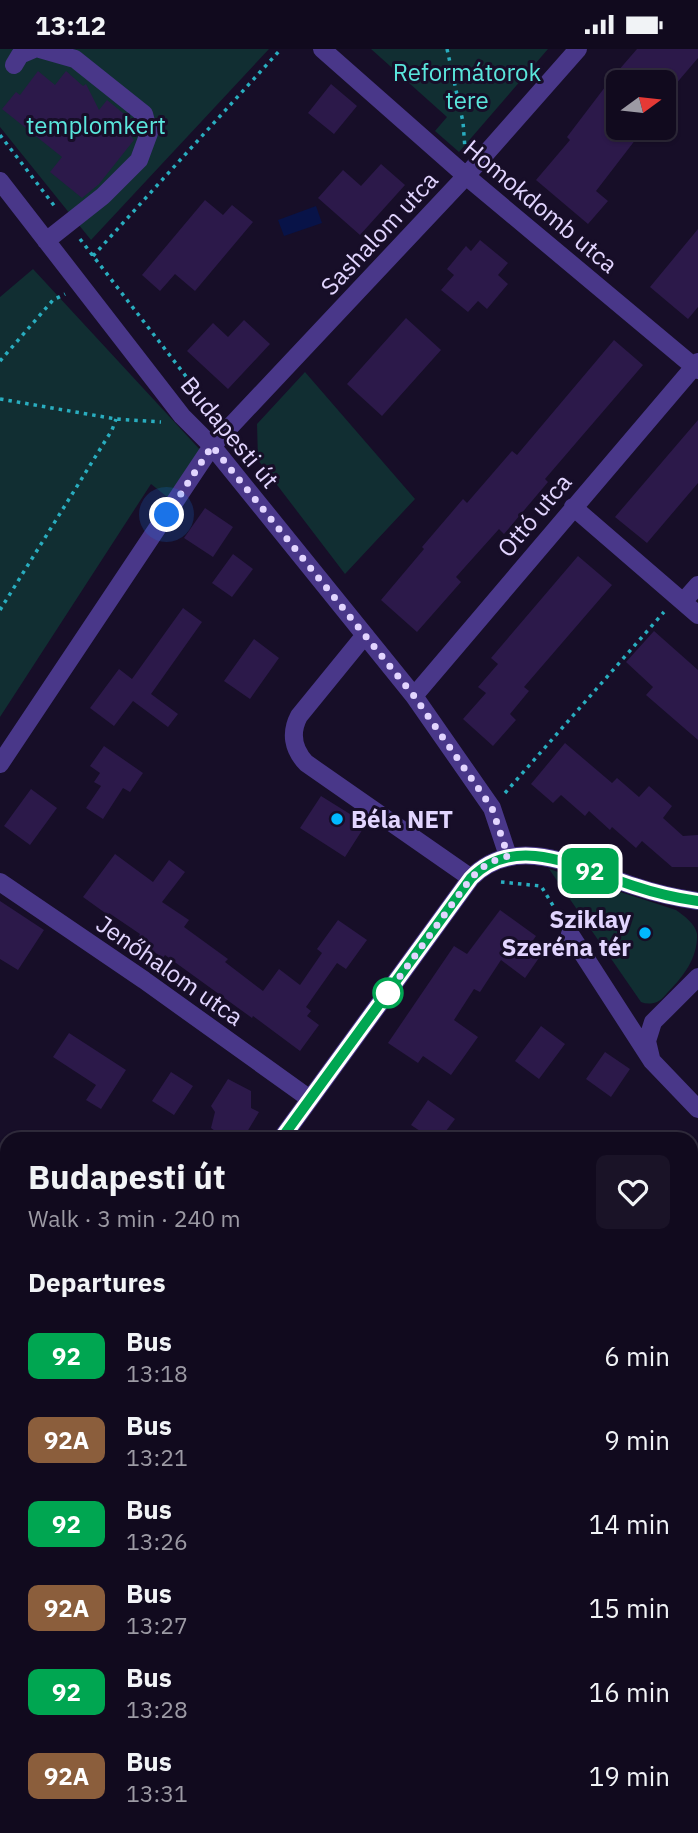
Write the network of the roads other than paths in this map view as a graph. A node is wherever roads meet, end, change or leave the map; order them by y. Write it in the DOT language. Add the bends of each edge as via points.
graph roads {
  1 [pos="34,49"];
  2 [pos="40,49"];
  3 [pos="322,49"];
  4 [pos="578,49"];
  5 [pos="14,65"];
  6 [pos="466,176"];
  7 [pos="0,181"];
  8 [pos="46,241"];
  9 [pos="696,366"];
  10 [pos="212,446"];
  11 [pos="573,506"];
  12 [pos="698,585"];
  13 [pos="680,600"];
  14 [pos="698,615"];
  15 [pos="365,635"];
  16 [pos="414,696"];
  17 [pos="0,764"];
  18 [pos="514,856"];
  19 [pos="471,878"];
  20 [pos="0,882"];
  21 [pos="698,901"];
  22 [pos="570,935"];
  23 [pos="698,977"];
  24 [pos="652,1061"];
  25 [pos="310,1099"];
  26 [pos="698,1109"];
  27 [pos="286,1132"];
  1 -- 5 [label="street" via="20,55"];
  2 -- 8 [label="street" via="75,59 144,114 149,133 139,160 103,196"];
  3 -- 6 [label="street, Homokdomb utca"];
  4 -- 6 [label="street, Sashalom utca"];
  6 -- 9 [label="street, Homokdomb utca"];
  6 -- 10 [label="street, Sashalom utca"];
  7 -- 8 [label="street, Budapesti út"];
  8 -- 10 [label="street, Budapesti út" via="183,417"];
  9 -- 11 [label="street, Ottó utca"];
  10 -- 15 [label="street, Budapesti út"];
  10 -- 17 [label="street, Sashalom utca"];
  11 -- 13 [label="street"];
  11 -- 16 [label="street, Ottó utca"];
  12 -- 13 [label="street"];
  13 -- 14 [label="street"];
  15 -- 16 [label="street, Budapesti út"];
  15 -- 19 [label="street" via="299,716 293,740 299,755"];
  16 -- 18 [label="street, Budapesti út" via="492,808"];
  18 -- 19 [label="street" via="488,863"];
  18 -- 21 [label="street" via="564,862"];
  19 -- 25 [label="street"];
  20 -- 25 [label="street, Jenőhalom utca"];
  22 -- 24 [label="street"];
  23 -- 24 [label="street" via="653,1022 647,1041"];
  24 -- 26 [label="street"];
  25 -- 27 [label="street"];
}
